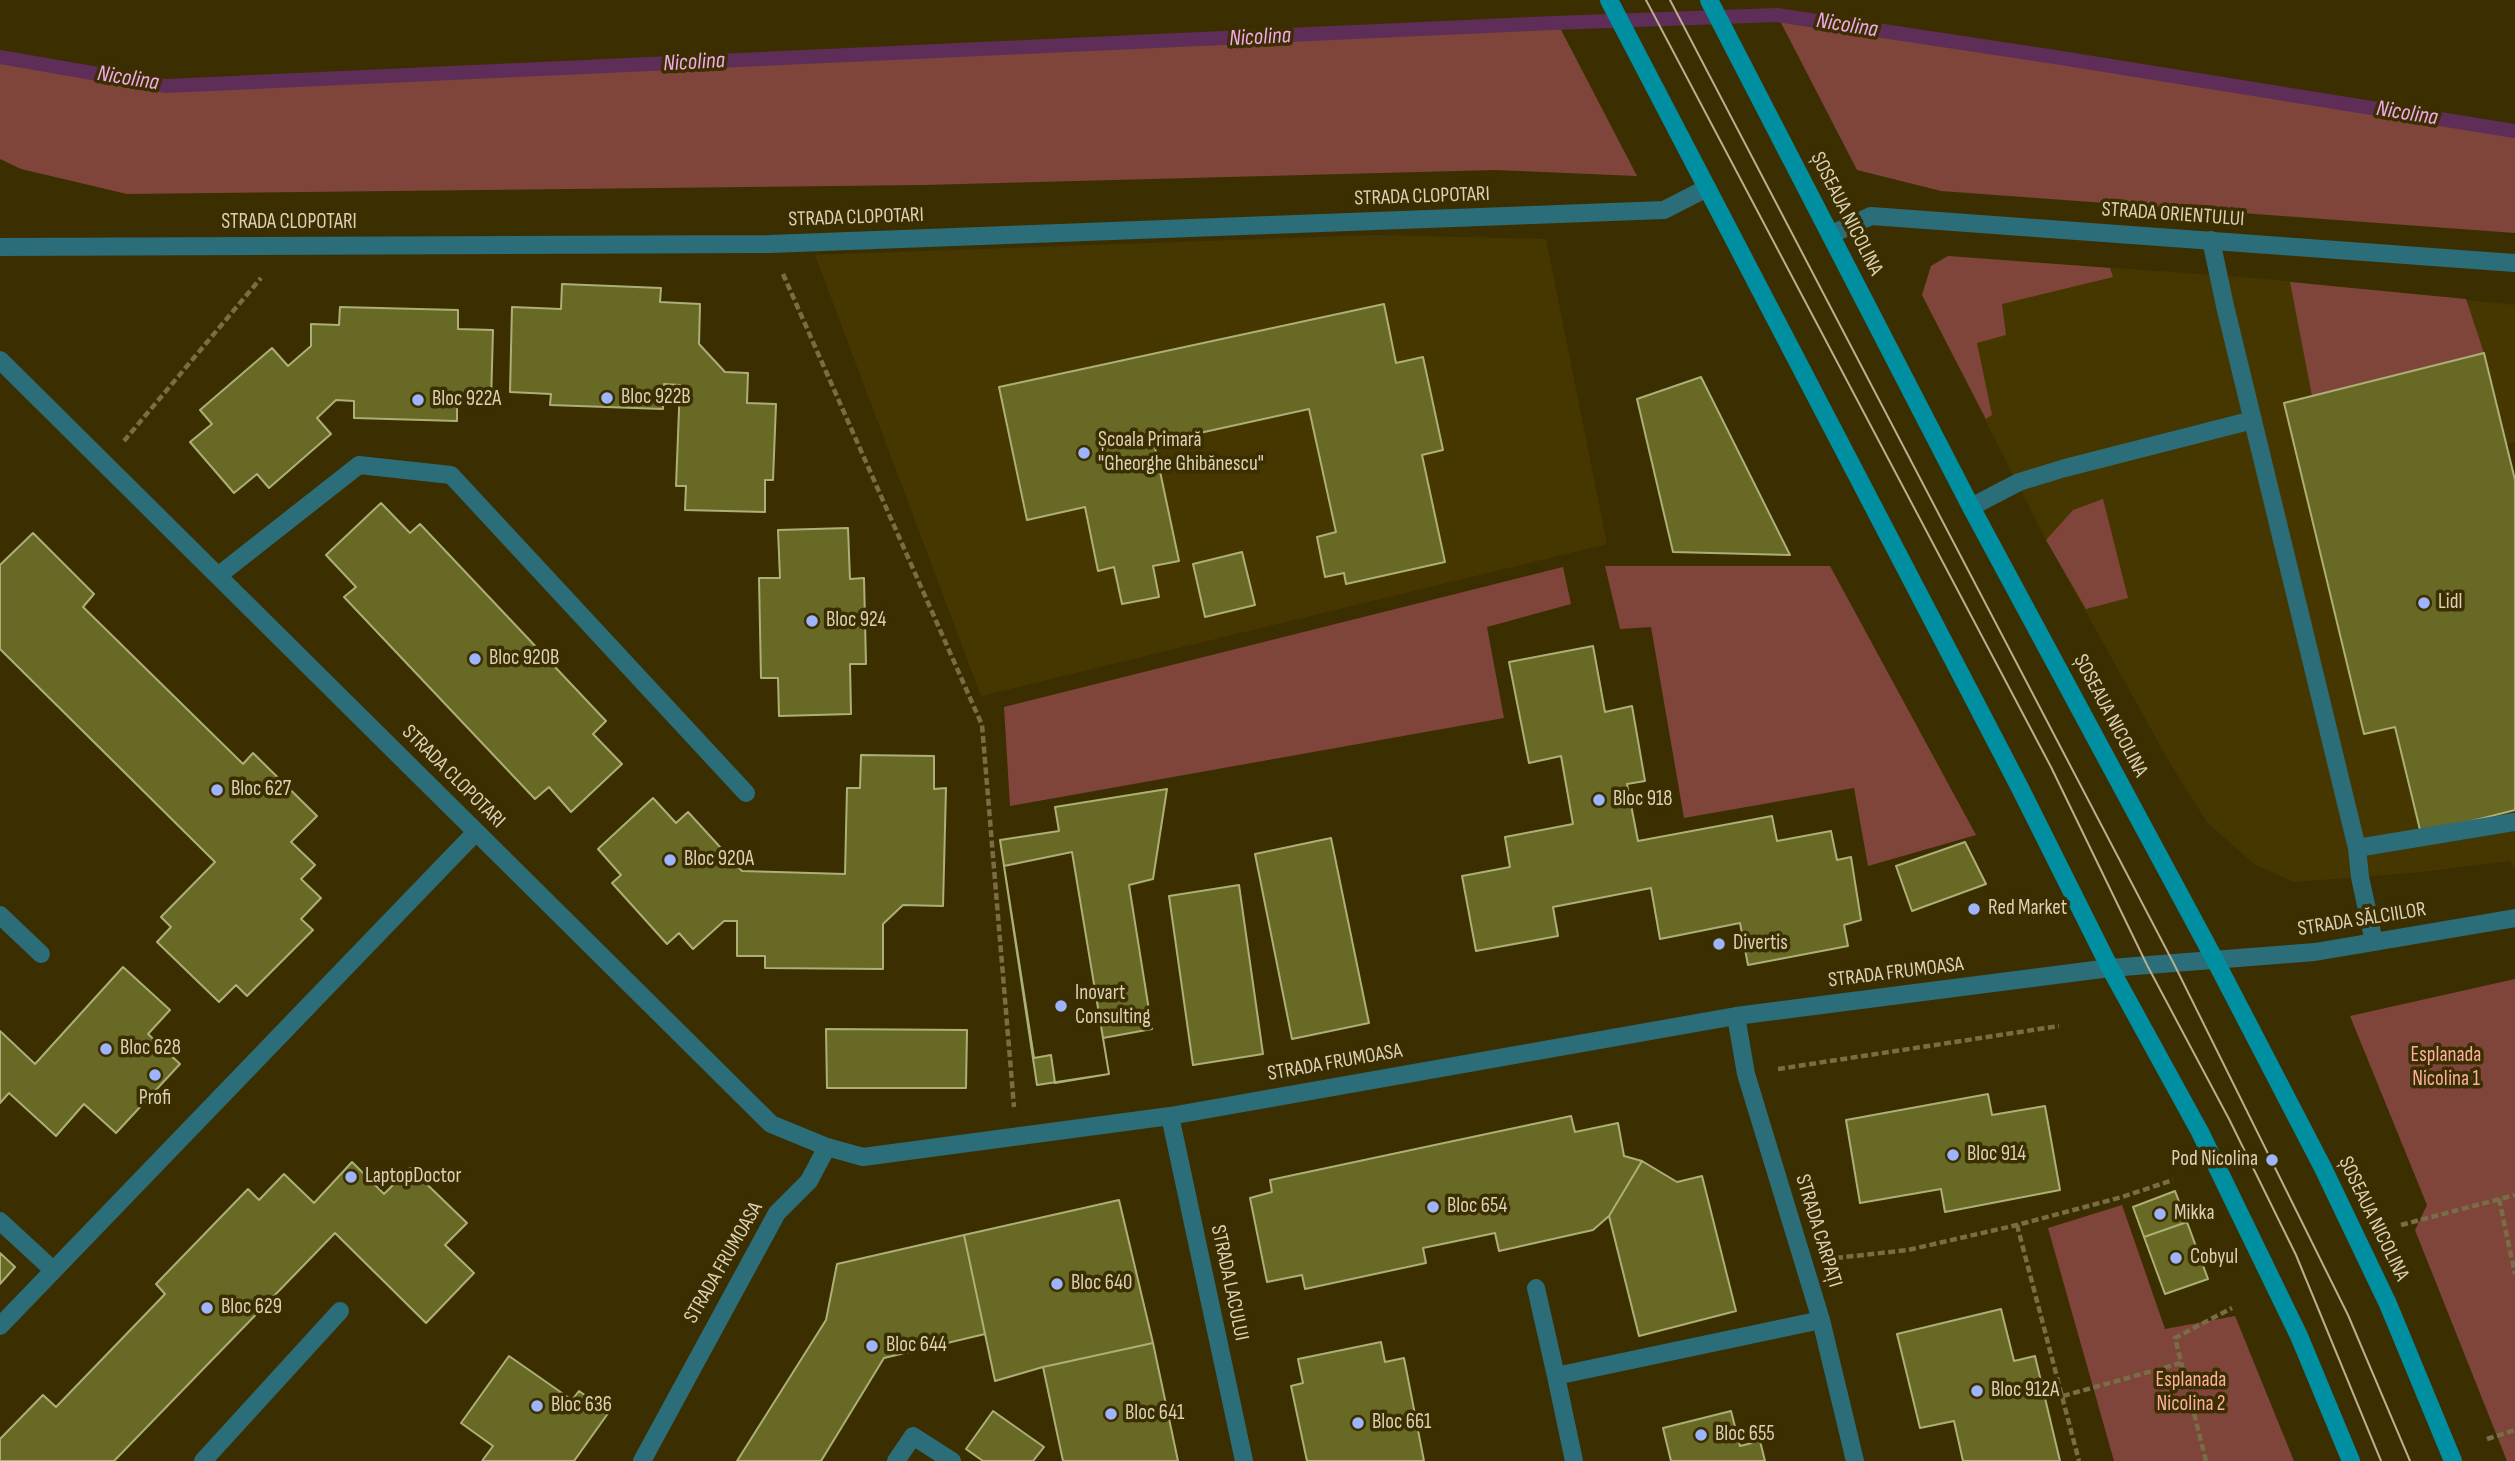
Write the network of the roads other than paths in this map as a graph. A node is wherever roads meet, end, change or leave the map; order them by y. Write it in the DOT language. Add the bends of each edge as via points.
graph roads {
  1 [pos="1609,0"];
  2 [pos="1709,0"];
  3 [pos="1707,188"];
  4 [pos="1832,234"];
  5 [pos="2211,240"];
  6 [pos="0,247"];
  7 [pos="2515,263"];
  8 [pos="0,360"];
  9 [pos="2253,420"];
  10 [pos="1971,507"];
  11 [pos="219,575"];
  12 [pos="746,793"];
  13 [pos="2515,822"];
  14 [pos="476,832"];
  15 [pos="2357,848"];
  16 [pos="0,915"];
  17 [pos="2515,918"];
  18 [pos="2374,942"];
  19 [pos="41,954"];
  20 [pos="2215,960"];
  21 [pos="2110,968"];
  22 [pos="1736,1016"];
  23 [pos="1170,1116"];
  24 [pos="827,1147"];
  25 [pos="0,1221"];
  26 [pos="53,1270"];
  27 [pos="1536,1288"];
  28 [pos="340,1311"];
  29 [pos="1821,1320"];
  30 [pos="0,1326"];
  31 [pos="1556,1376"];
  32 [pos="203,1461"];
  33 [pos="642,1461"];
  34 [pos="896,1461"];
  35 [pos="952,1461"];
  36 [pos="1244,1461"];
  37 [pos="1574,1461"];
  38 [pos="1855,1461"];
  39 [pos="2351,1461"];
  40 [pos="2453,1461"];
  1 -- 3 [label="main road"];
  2 -- 4 [label="main road, ȘOSEAUA NICOLINA"];
  3 -- 6 [label="street, STRADA CLOPOTARI" via="1664,210 770,244"];
  3 -- 21 [label="main road"];
  4 -- 5 [label="street, STRADA ORIENTULUI" via="1871,216"];
  4 -- 10 [label="main road, ȘOSEAUA NICOLINA"];
  5 -- 7 [label="street, STRADA ORIENTULUI"];
  5 -- 9 [label="street"];
  8 -- 11 [label="street, STRADA CLOPOTARI"];
  9 -- 10 [label="street" via="2019,482"];
  9 -- 15 [label="street"];
  10 -- 20 [label="main road, ȘOSEAUA NICOLINA"];
  11 -- 12 [label="street" via="359,465 452,475"];
  11 -- 14 [label="street, STRADA CLOPOTARI"];
  13 -- 15 [label="street"];
  14 -- 24 [label="street, STRADA CLOPOTARI" via="771,1124"];
  14 -- 26 [label="street"];
  15 -- 18 [label="street"];
  16 -- 19 [label="street"];
  17 -- 18 [label="street, STRADA SĂLCIILOR"];
  18 -- 20 [label="street, STRADA SĂLCIILOR"];
  20 -- 21 [label="street, STRADA FRUMOASA"];
  20 -- 40 [label="main road, ȘOSEAUA NICOLINA" via="2389,1304"];
  21 -- 22 [label="street, STRADA FRUMOASA"];
  21 -- 39 [label="main road" via="2206,1144 2299,1336"];
  22 -- 23 [label="street, STRADA FRUMOASA"];
  22 -- 29 [label="street, STRADA CARPAȚI" via="1746,1074"];
  23 -- 24 [label="street, STRADA FRUMOASA" via="863,1157"];
  23 -- 36 [label="street, STRADA LACULUI"];
  24 -- 33 [label="street, STRADA FRUMOASA" via="809,1181 777,1213"];
  25 -- 26 [label="street"];
  26 -- 30 [label="street"];
  27 -- 31 [label="street"];
  28 -- 32 [label="street"];
  29 -- 31 [label="street"];
  29 -- 38 [label="street, STRADA CARPAȚI"];
  31 -- 37 [label="street"];
  34 -- 35 [label="street" via="913,1436"];
}
